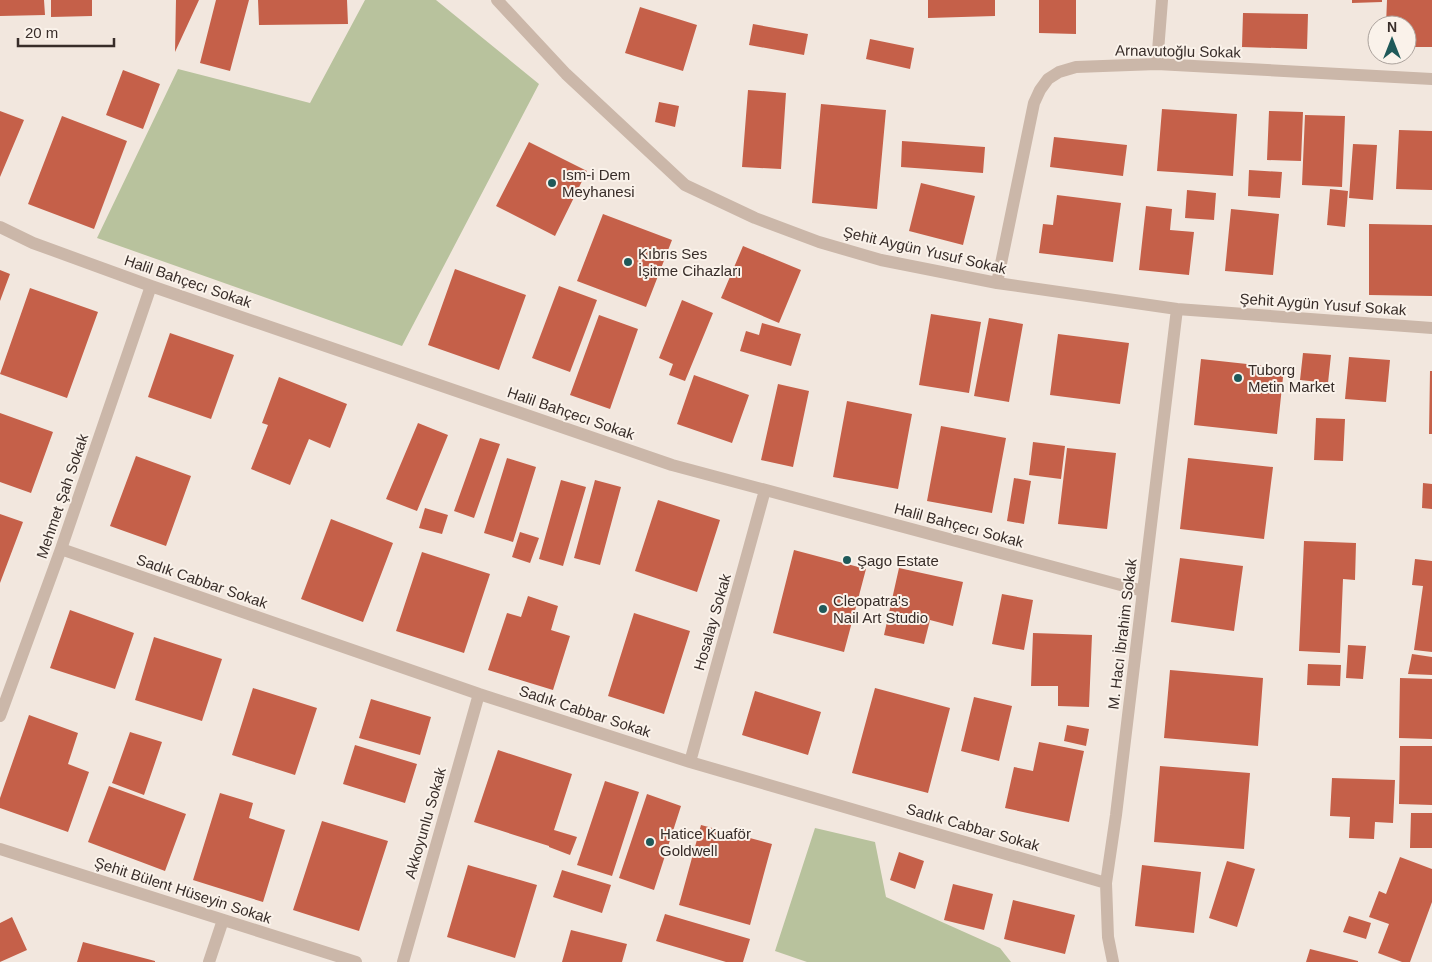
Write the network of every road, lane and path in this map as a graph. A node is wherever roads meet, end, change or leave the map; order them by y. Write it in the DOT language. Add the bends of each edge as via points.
graph roads {
  1 [pos="497,0"];
  2 [pos="1162,0"];
  3 [pos="1158,64"];
  4 [pos="1432,79"];
  5 [pos="0,227"];
  6 [pos="997,284"];
  7 [pos="151,286"];
  8 [pos="1177,310"];
  9 [pos="1432,328"];
  10 [pos="765,490"];
  11 [pos="61,549"];
  12 [pos="1143,591"];
  13 [pos="479,694"];
  14 [pos="0,716"];
  15 [pos="690,762"];
  16 [pos="0,849"];
  17 [pos="1106,883"];
  18 [pos="223,920"];
  19 [pos="209,962"];
  20 [pos="356,962"];
  21 [pos="403,962"];
  22 [pos="1113,962"];
  1 -- 6 [label="street, Şehit Aygün Yusuf Sokak" via="566,74 685,185 755,218 819,242 880,260"];
  2 -- 3 [label="street"];
  3 -- 4 [label="street, Arnavutoğlu Sokak"];
  3 -- 6 [label="street, Arnavutoğlu Sokak" via="1076,67 1048,79 1034,103"];
  5 -- 7 [label="street, Halil Bahçecı Sokak"];
  6 -- 8 [label="street, Şehit Aygün Yusuf Sokak"];
  7 -- 10 [label="street, Halil Bahçecı Sokak" via="672,465"];
  7 -- 11 [label="street, Mehmet Şah Sokak"];
  8 -- 9 [label="street, Şehit Aygün Yusuf Sokak"];
  8 -- 12 [label="street, M. Hacı İbrahim Sokak"];
  10 -- 12 [label="street, Halil Bahçecı Sokak"];
  10 -- 15 [label="street, Hosalay Sokak"];
  11 -- 13 [label="street, Sadık Cabbar Sokak"];
  11 -- 14 [label="street, Mehmet Şah Sokak"];
  12 -- 17 [label="street, M. Hacı İbrahim Sokak"];
  13 -- 15 [label="street, Sadık Cabbar Sokak"];
  13 -- 21 [label="street, Akkoyunlu Sokak"];
  15 -- 17 [label="street, Sadık Cabbar Sokak"];
  16 -- 18 [label="street, Şehit Bülent Hüseyin Sokak"];
  17 -- 22 [label="street, M. Hacı İbrahim Sokak" via="1108,937"];
  18 -- 19 [label="street"];
  18 -- 20 [label="street, Şehit Bülent Hüseyin Sokak"];
}
